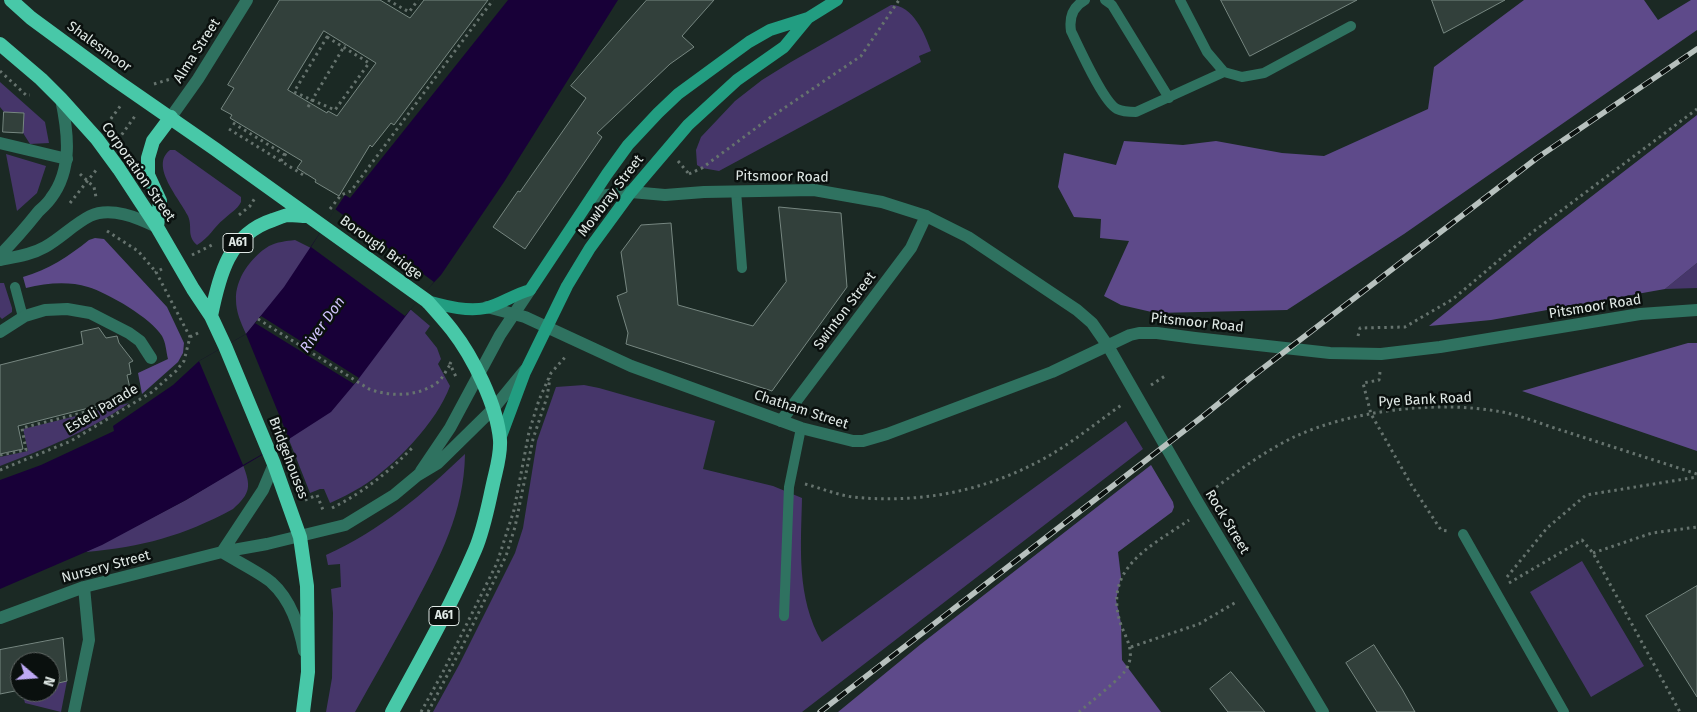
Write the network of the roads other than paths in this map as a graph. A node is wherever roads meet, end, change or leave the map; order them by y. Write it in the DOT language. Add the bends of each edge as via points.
graph roads {
  1 [pos="11,0"];
  2 [pos="246,0"];
  3 [pos="837,0"];
  4 [pos="1085,0"];
  5 [pos="1105,0"];
  6 [pos="1180,0"];
  7 [pos="808,18"];
  8 [pos="1351,26"];
  9 [pos="0,44"];
  10 [pos="1224,72"];
  11 [pos="1169,98"];
  12 [pos="61,99"];
  13 [pos="171,117"];
  14 [pos="0,143"];
  15 [pos="66,159"];
  16 [pos="736,191"];
  17 [pos="631,192"];
  18 [pos="592,197"];
  19 [pos="308,216"];
  20 [pos="926,216"];
  21 [pos="160,231"];
  22 [pos="0,255"];
  23 [pos="0,260"];
  24 [pos="742,268"];
  25 [pos="14,286"];
  26 [pos="530,290"];
  27 [pos="424,299"];
  28 [pos="487,308"];
  29 [pos="1697,310"];
  30 [pos="513,313"];
  31 [pos="23,318"];
  32 [pos="213,320"];
  33 [pos="547,327"];
  34 [pos="0,332"];
  35 [pos="1108,346"];
  36 [pos="151,358"];
  37 [pos="529,365"];
  38 [pos="479,374"];
  39 [pos="493,409"];
  40 [pos="782,421"];
  41 [pos="801,428"];
  42 [pos="500,439"];
  43 [pos="274,464"];
  44 [pos="418,475"];
  45 [pos="1463,534"];
  46 [pos="300,536"];
  47 [pos="222,552"];
  48 [pos="84,587"];
  49 [pos="784,616"];
  50 [pos="0,618"];
  51 [pos="308,672"];
  52 [pos="74,712"];
  53 [pos="303,712"];
  54 [pos="392,712"];
  55 [pos="1323,712"];
  56 [pos="1564,712"];
  1 -- 13 [label="highway, Shalesmoor / A61" via="31,18"];
  2 -- 13 [label="street, Alma Street"];
  3 -- 7 [label="main road, Mowbray Street"];
  4 -- 11 [label="lane" via="1072,12 1071,31 1106,99 1116,109 1136,112"];
  5 -- 11 [label="lane" via="1112,5"];
  6 -- 10 [label="lane" via="1207,52"];
  7 -- 17 [label="main road, Mowbray Street" via="784,47 736,80 688,125"];
  7 -- 18 [label="main road, Mowbray Street" via="770,30 749,42 678,94 628,145"];
  8 -- 10 [label="lane" via="1264,73 1242,77"];
  9 -- 12 [label="highway, Corporation Street"];
  10 -- 11 [label="lane"];
  12 -- 15 [label="street" via="67,128"];
  12 -- 21 [label="highway, Corporation Street" via="96,139"];
  13 -- 19 [label="highway, A61"];
  13 -- 21 [label="highway" via="153,141 148,158 148,174 160,201"];
  14 -- 15 [label="street"];
  15 -- 22 [label="street" via="60,183 51,199"];
  16 -- 17 [label="street, Pitsmoor Road" via="665,195"];
  16 -- 20 [label="street, Pitsmoor Road" via="814,190 882,202"];
  16 -- 24 [label="lane"];
  17 -- 18 [label="street, Pitsmoor Road"];
  17 -- 33 [label="main road, Mowbray Street" via="590,248"];
  18 -- 26 [label="main road, Mowbray Street"];
  19 -- 27 [label="highway, Borough Bridge / A61"];
  19 -- 32 [label="highway, A61" via="286,215 257,226 244,235 223,270 215,294"];
  20 -- 35 [label="street, Pitsmoor Road" via="968,237 1077,310"];
  20 -- 40 [label="street, Swinton Street" via="912,248"];
  21 -- 23 [label="street" via="132,215 99,213 46,247"];
  21 -- 32 [label="highway, Bridgehouses"];
  25 -- 31 [label="lane"];
  26 -- 28 [label="main road"];
  26 -- 30 [label="street"];
  27 -- 28 [label="main road" via="457,308"];
  27 -- 38 [label="highway, A61" via="452,329"];
  28 -- 30 [label="street, Chatham Street"];
  29 -- 35 [label="street, Pitsmoor Road" via="1640,314 1381,354 1301,350 1157,333 1130,335"];
  30 -- 33 [label="street, Chatham Street"];
  30 -- 38 [label="street"];
  31 -- 34 [label="street"];
  31 -- 36 [label="street" via="44,310 68,309 90,313 129,333"];
  32 -- 43 [label="highway, Bridgehouses"];
  33 -- 37 [label="main road, Mowbray Street"];
  33 -- 40 [label="street, Chatham Street" via="631,366"];
  35 -- 41 [label="street, Chatham Street" via="1052,372 873,439 852,442"];
  35 -- 55 [label="street, Rock Street"];
  37 -- 39 [label="street"];
  37 -- 42 [label="main road, Mowbray Street"];
  38 -- 39 [label="highway, A61"];
  38 -- 44 [label="street" via="450,428"];
  39 -- 42 [label="highway, A61"];
  39 -- 44 [label="street" via="438,463"];
  40 -- 41 [label="street, Chatham Street"];
  41 -- 49 [label="lane" via="790,480"];
  42 -- 54 [label="highway, A61" via="500,452 476,549"];
  43 -- 46 [label="highway, Bridgehouses"];
  43 -- 47 [label="street" via="256,503"];
  44 -- 46 [label="street, Nursery Street" via="394,495 345,525"];
  45 -- 56 [label="lane"];
  46 -- 47 [label="street, Nursery Street"];
  46 -- 51 [label="highway, Bridgehouses" via="307,586"];
  47 -- 48 [label="street, Nursery Street"];
  47 -- 51 [label="street" via="260,574 280,593 293,612"];
  48 -- 50 [label="street, Nursery Street"];
  48 -- 52 [label="street" via="89,640"];
  51 -- 53 [label="highway, Bridgehouses"];
}
